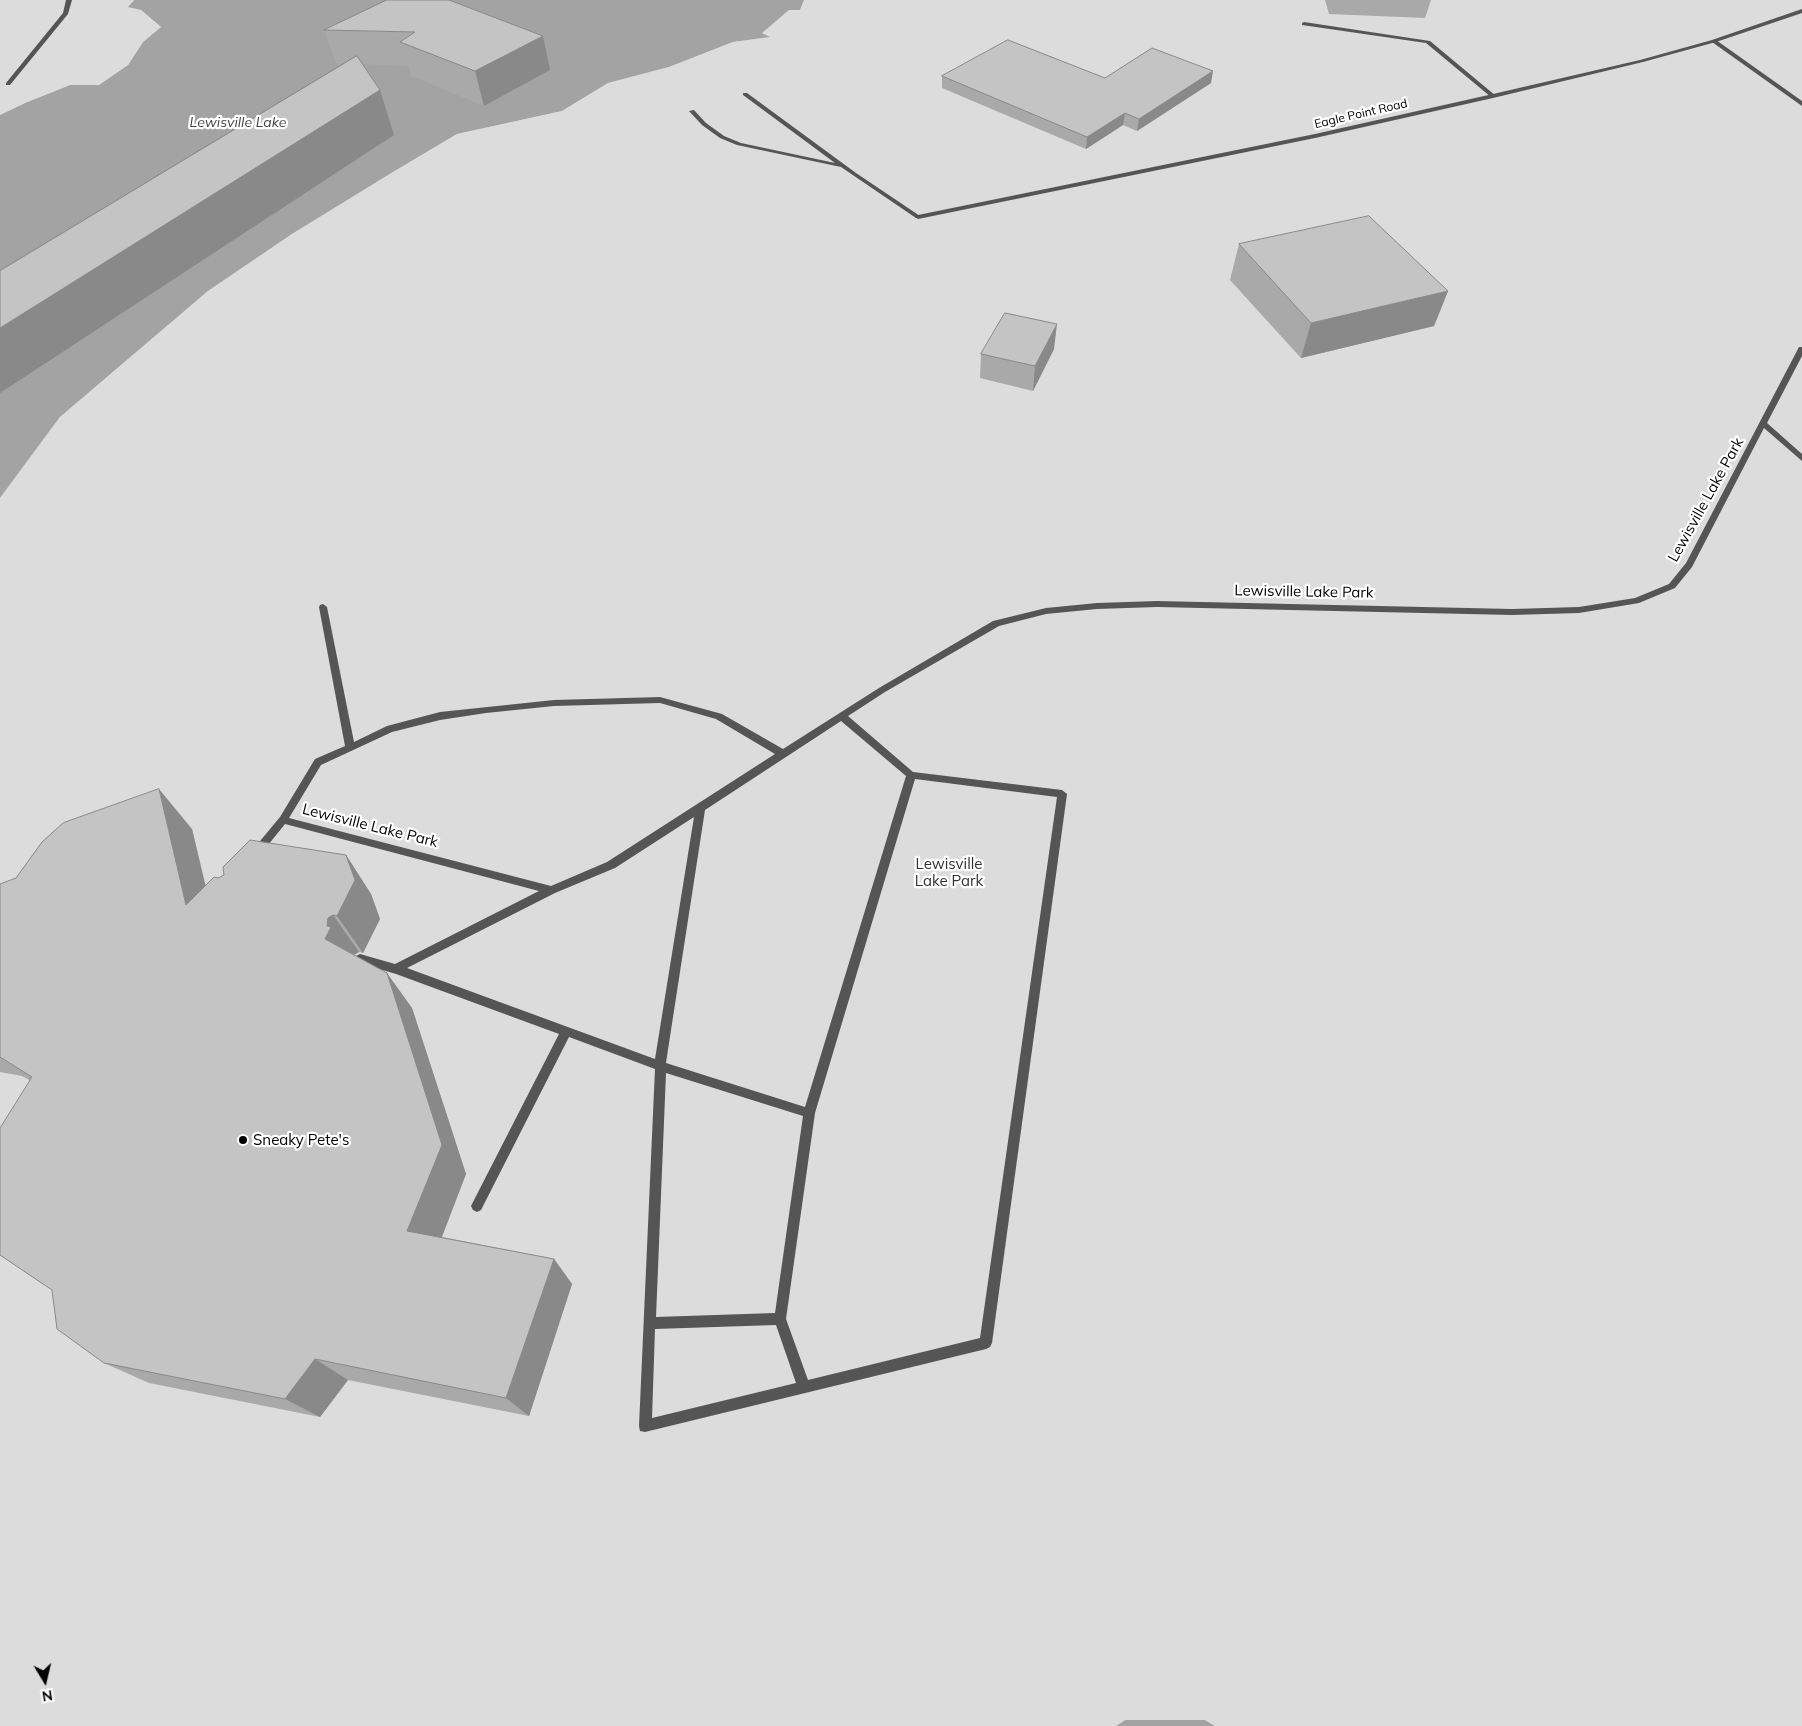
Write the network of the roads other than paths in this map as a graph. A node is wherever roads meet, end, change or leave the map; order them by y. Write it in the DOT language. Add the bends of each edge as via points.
graph roads {
  1 [pos="69,0"];
  2 [pos="1802,11"];
  3 [pos="1304,24"];
  4 [pos="1714,41"];
  5 [pos="8,84"];
  6 [pos="745,94"];
  7 [pos="1493,96"];
  8 [pos="1802,104"];
  9 [pos="692,111"];
  10 [pos="845,167"];
  11 [pos="1802,349"];
  12 [pos="1764,424"];
  13 [pos="1802,458"];
  14 [pos="324,607"];
  15 [pos="842,716"];
  16 [pos="350,747"];
  17 [pos="783,754"];
  18 [pos="911,775"];
  19 [pos="700,808"];
  20 [pos="283,820"];
  21 [pos="251,860"];
  22 [pos="551,890"];
  23 [pos="360,959"];
  24 [pos="396,969"];
  25 [pos="566,1032"];
  26 [pos="661,1066"];
  27 [pos="809,1113"];
  28 [pos="476,1206"];
  29 [pos="780,1318"];
  30 [pos="650,1322"];
  31 [pos="804,1388"];
  1 -- 5 [label="street" via="66,13"];
  2 -- 4 [label="street, Eagle Point Road"];
  3 -- 7 [label="street" via="1428,42"];
  4 -- 7 [label="street, Eagle Point Road"];
  4 -- 8 [label="street"];
  6 -- 10 [label="street"];
  7 -- 10 [label="street, Eagle Point Road" via="918,217"];
  9 -- 10 [label="street" via="722,137 739,144"];
  11 -- 12 [label="street, Lewisville Lake Park"];
  12 -- 13 [label="street"];
  12 -- 15 [label="street, Lewisville Lake Park" via="1689,565 1672,586 1636,601 1579,610 1512,612 1157,604 1046,611 996,622"];
  14 -- 16 [label="street"];
  15 -- 17 [label="street, Lewisville Lake Park"];
  15 -- 18 [label="street"];
  16 -- 17 [label="street, Lewisville Lake Park" via="390,729 440,716 554,703 660,700 719,716"];
  16 -- 20 [label="street, Lewisville Lake Park" via="318,762"];
  17 -- 19 [label="street, Lewisville Lake Park"];
  18 -- 27 [label="street"];
  18 -- 31 [label="street" via="1062,794 986,1343"];
  19 -- 22 [label="street, Lewisville Lake Park" via="611,865"];
  19 -- 26 [label="street"];
  20 -- 21 [label="street"];
  20 -- 22 [label="street, Lewisville Lake Park"];
  22 -- 24 [label="street"];
  23 -- 24 [label="street"];
  24 -- 25 [label="street"];
  25 -- 26 [label="street"];
  25 -- 28 [label="street"];
  26 -- 27 [label="street"];
  26 -- 30 [label="street"];
  27 -- 29 [label="street"];
  29 -- 30 [label="street"];
  29 -- 31 [label="street"];
  30 -- 31 [label="street" via="645,1426"];
}
